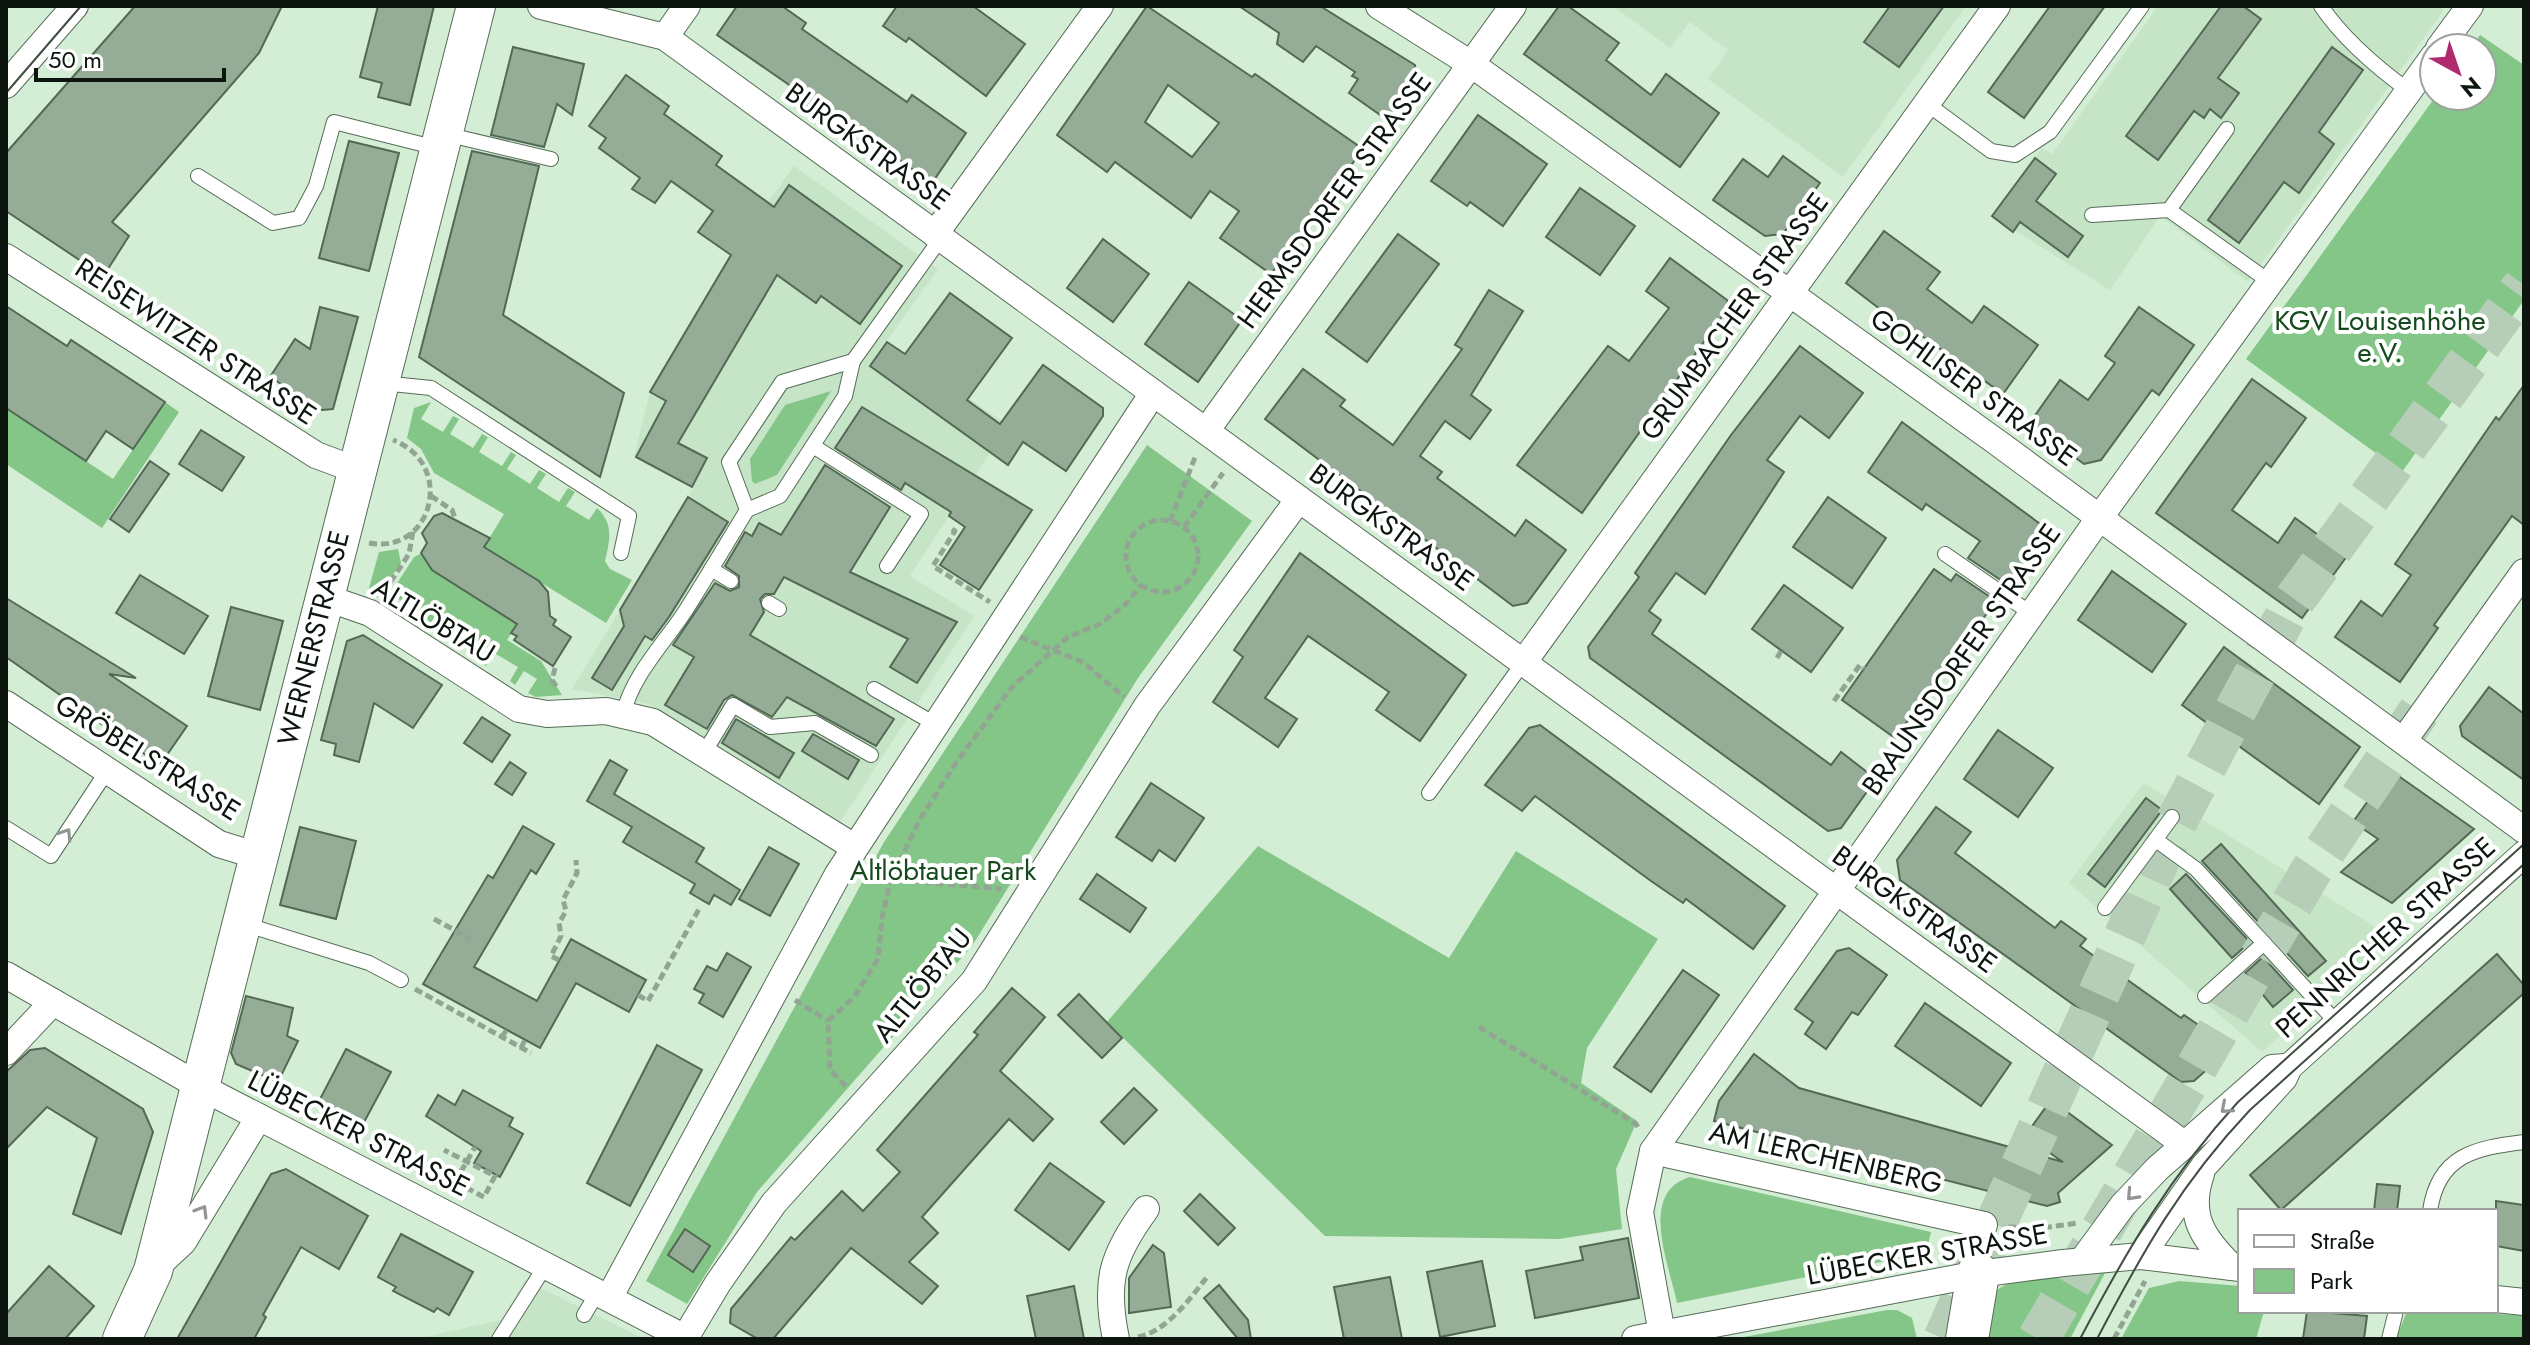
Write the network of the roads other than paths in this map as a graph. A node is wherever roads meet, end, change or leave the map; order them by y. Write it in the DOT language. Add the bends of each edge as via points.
graph roads {
  1 [pos="75,6"];
  2 [pos="476,6"];
  3 [pos="541,6"];
  4 [pos="687,6"];
  5 [pos="1100,6"];
  6 [pos="1379,6"];
  7 [pos="1513,6"];
  8 [pos="1997,6"];
  9 [pos="2142,6"];
  10 [pos="2321,6"];
  11 [pos="2470,6"];
  12 [pos="2451,32"];
  13 [pos="665,37"];
  14 [pos="1471,64"];
  15 [pos="2418,78"];
  16 [pos="6,85"];
  17 [pos="2409,91"];
  18 [pos="1926,103"];
  19 [pos="2227,129"];
  20 [pos="439,141"];
  21 [pos="551,159"];
  22 [pos="198,176"];
  23 [pos="2169,210"];
  24 [pos="2092,215"];
  25 [pos="938,236"];
  26 [pos="6,257"];
  27 [pos="2270,282"];
  28 [pos="1789,294"];
  29 [pos="853,361"];
  30 [pos="378,382"];
  31 [pos="1153,393"];
  32 [pos="1206,431"];
  33 [pos="813,446"];
  34 [pos="356,470"];
  35 [pos="1299,499"];
  36 [pos="747,510"];
  37 [pos="2100,517"];
  38 [pos="621,553"];
  39 [pos="1945,554"];
  40 [pos="887,566"];
  41 [pos="711,569"];
  42 [pos="2524,572"];
  43 [pos="731,581"];
  44 [pos="324,597"];
  45 [pos="2032,614"];
  46 [pos="1523,663"];
  47 [pos="874,689"];
  48 [pos="7,708"];
  49 [pos="623,715"];
  50 [pos="935,724"];
  51 [pos="2404,740"];
  52 [pos="704,753"];
  53 [pos="871,755"];
  54 [pos="107,771"];
  55 [pos="1429,793"];
  56 [pos="2172,817"];
  57 [pos="6,828"];
  58 [pos="2524,830"];
  59 [pos="2156,840"];
  60 [pos="854,847"];
  61 [pos="2524,854"];
  62 [pos="258,856"];
  63 [pos="1836,891"];
  64 [pos="2105,908"];
  65 [pos="241,923"];
  66 [pos="2264,943"];
  67 [pos="6,976"];
  68 [pos="401,980"];
  69 [pos="2205,996"];
  70 [pos="53,1002"];
  71 [pos="2337,1023"];
  72 [pos="6,1052"];
  73 [pos="2289,1067"];
  74 [pos="199,1086"];
  75 [pos="259,1117"];
  76 [pos="2524,1142"];
  77 [pos="2184,1144"];
  78 [pos="1653,1151"];
  79 [pos="2204,1166"];
  80 [pos="1146,1209"];
  81 [pos="2431,1209"];
  82 [pos="1984,1225"];
  83 [pos="2141,1256"];
  84 [pos="2082,1261"];
  85 [pos="546,1265"];
  86 [pos="2236,1268"];
  87 [pos="153,1271"];
  88 [pos="1963,1277"];
  89 [pos="604,1295"];
  90 [pos="2498,1299"];
  91 [pos="2524,1302"];
  92 [pos="2396,1313"];
  93 [pos="584,1315"];
  94 [pos="1662,1334"];
  95 [pos="686,1338"];
  96 [pos="122,1339"];
  97 [pos="499,1339"];
  98 [pos="1116,1339"];
  99 [pos="1635,1339"];
  100 [pos="1941,1339"];
  101 [pos="1967,1339"];
  102 [pos="2389,1339"];
  1 -- 16 [label="street"];
  2 -- 20 [label="street, WERNERSTRASSE"];
  3 -- 13 [label="street, BURGKSTRASSE"];
  4 -- 13 [label="street"];
  5 -- 25 [label="street"];
  6 -- 14 [label="street, GOHLISER STRASSE"];
  7 -- 14 [label="street, HERMSDORFER STRASSE"];
  8 -- 18 [label="street, GRUMBACHER STRASSE"];
  9 -- 18 [label="lane" via="2050,132 2015,155 1991,151"];
  10 -- 17 [label="lane" via="2380,71"];
  11 -- 12 [label="street"];
  13 -- 25 [label="street, BURGKSTRASSE"];
  14 -- 28 [label="street, GOHLISER STRASSE"];
  14 -- 32 [label="street, HERMSDORFER STRASSE"];
  15 -- 17 [label="street, BRAUNSDORFER STRASSE"];
  17 -- 27 [label="street, BRAUNSDORFER STRASSE"];
  18 -- 28 [label="street, GRUMBACHER STRASSE"];
  19 -- 23 [label="lane"];
  20 -- 21 [label="lane"];
  20 -- 22 [label="lane" via="334,122 316,186 299,218 273,223"];
  20 -- 30 [label="street, WERNERSTRASSE"];
  23 -- 24 [label="lane"];
  23 -- 27 [label="lane"];
  25 -- 29 [label="lane"];
  25 -- 31 [label="street, BURGKSTRASSE"];
  26 -- 34 [label="street, REISEWITZER STRASSE" via="316,455"];
  27 -- 37 [label="street, BRAUNSDORFER STRASSE"];
  28 -- 37 [label="street, GOHLISER STRASSE"];
  28 -- 46 [label="street, GRUMBACHER STRASSE"];
  29 -- 33 [label="lane" via="845,396"];
  29 -- 36 [label="lane" via="782,382 729,462"];
  30 -- 34 [label="street, WERNERSTRASSE"];
  30 -- 38 [label="lane" via="431,388 629,516"];
  31 -- 32 [label="street, BURGKSTRASSE"];
  31 -- 50 [label="street"];
  32 -- 35 [label="street, BURGKSTRASSE"];
  33 -- 36 [label="lane" via="780,496"];
  33 -- 40 [label="lane" via="921,514"];
  34 -- 44 [label="street, WERNERSTRASSE"];
  35 -- 46 [label="street, BURGKSTRASSE"];
  35 -- 95 [label="street, ALTLÖBTAU" via="1147,706 974,981 774,1203"];
  36 -- 41 [label="lane"];
  37 -- 45 [label="street, BRAUNSDORFER STRASSE"];
  37 -- 51 [label="street, GOHLISER STRASSE"];
  39 -- 45 [label="lane"];
  41 -- 43 [label="lane"];
  41 -- 49 [label="lane" via="651,657"];
  42 -- 51 [label="street"];
  44 -- 49 [label="street, ALTLÖBTAU" via="370,613 519,709"];
  44 -- 62 [label="street, WERNERSTRASSE"];
  45 -- 63 [label="street, BRAUNSDORFER STRASSE"];
  46 -- 55 [label="lane"];
  46 -- 63 [label="street, BURGKSTRASSE"];
  47 -- 50 [label="lane"];
  48 -- 54 [label="street, GRÖBELSTRASSE"];
  49 -- 52 [label="street, ALTLÖBTAU" via="653,722"];
  50 -- 60 [label="street"];
  51 -- 58 [label="street, GOHLISER STRASSE"];
  52 -- 53 [label="lane" via="733,705 770,727 815,723"];
  52 -- 60 [label="street, ALTLÖBTAU"];
  57 -- 54 [label="lane, one-way" via="51,856"];
  54 -- 62 [label="street, GRÖBELSTRASSE" via="219,844"];
  56 -- 59 [label="lane"];
  59 -- 64 [label="lane"];
  59 -- 66 [label="lane" via="2196,869"];
  60 -- 89 [label="street"];
  61 -- 71 [label="street, PENNRICHER STRASSE"];
  62 -- 65 [label="street, WERNERSTRASSE"];
  63 -- 77 [label="street, BURGKSTRASSE"];
  63 -- 78 [label="street, BRAUNSDORFER STRASSE"];
  65 -- 68 [label="lane" via="369,963"];
  65 -- 74 [label="street, WERNERSTRASSE"];
  66 -- 69 [label="lane" via="2223,988"];
  66 -- 71 [label="lane"];
  67 -- 70 [label="street, LÜBECKER STRASSE"];
  70 -- 72 [label="street"];
  70 -- 74 [label="street, LÜBECKER STRASSE"];
  71 -- 73 [label="street, PENNRICHER STRASSE"];
  73 -- 77 [label="street, PENNRICHER STRASSE, one-way" via="2272,1068"];
  73 -- 79 [label="street, PENNRICHER STRASSE"];
  74 -- 75 [label="street, LÜBECKER STRASSE"];
  74 -- 87 [label="street, WERNERSTRASSE"];
  75 -- 85 [label="street, LÜBECKER STRASSE"];
  87 -- 75 [label="street, WERNERSTRASSE, one-way" via="183,1242"];
  76 -- 81 [label="lane" via="2484,1147 2458,1159 2439,1176"];
  77 -- 84 [label="street, PENNRICHER STRASSE, one-way" via="2123,1205"];
  78 -- 82 [label="street, AM LERCHENBERG"];
  78 -- 94 [label="street, BRAUNSDORFER STRASSE" via="1640,1212"];
  79 -- 83 [label="street, PENNRICHER STRASSE"];
  79 -- 86 [label="street, LÜBECKER STRASSE" via="2193,1198 2200,1227 2215,1251"];
  80 -- 98 [label="street" via="1121,1243 1112,1275 1109,1307"];
  83 -- 84 [label="street, LÜBECKER STRASSE"];
  83 -- 86 [label="street, LÜBECKER STRASSE"];
  84 -- 88 [label="street, LÜBECKER STRASSE"];
  85 -- 89 [label="street, LÜBECKER STRASSE"];
  85 -- 97 [label="lane"];
  87 -- 96 [label="street, WERNERSTRASSE"];
  88 -- 94 [label="street, LÜBECKER STRASSE"];
  88 -- 100 [label="main road"];
  88 -- 101 [label="main road"];
  89 -- 93 [label="lane"];
  89 -- 95 [label="street, LÜBECKER STRASSE"];
  90 -- 91 [label="street"];
  92 -- 102 [label="lane"];
  94 -- 99 [label="street, LÜBECKER STRASSE"];
}
